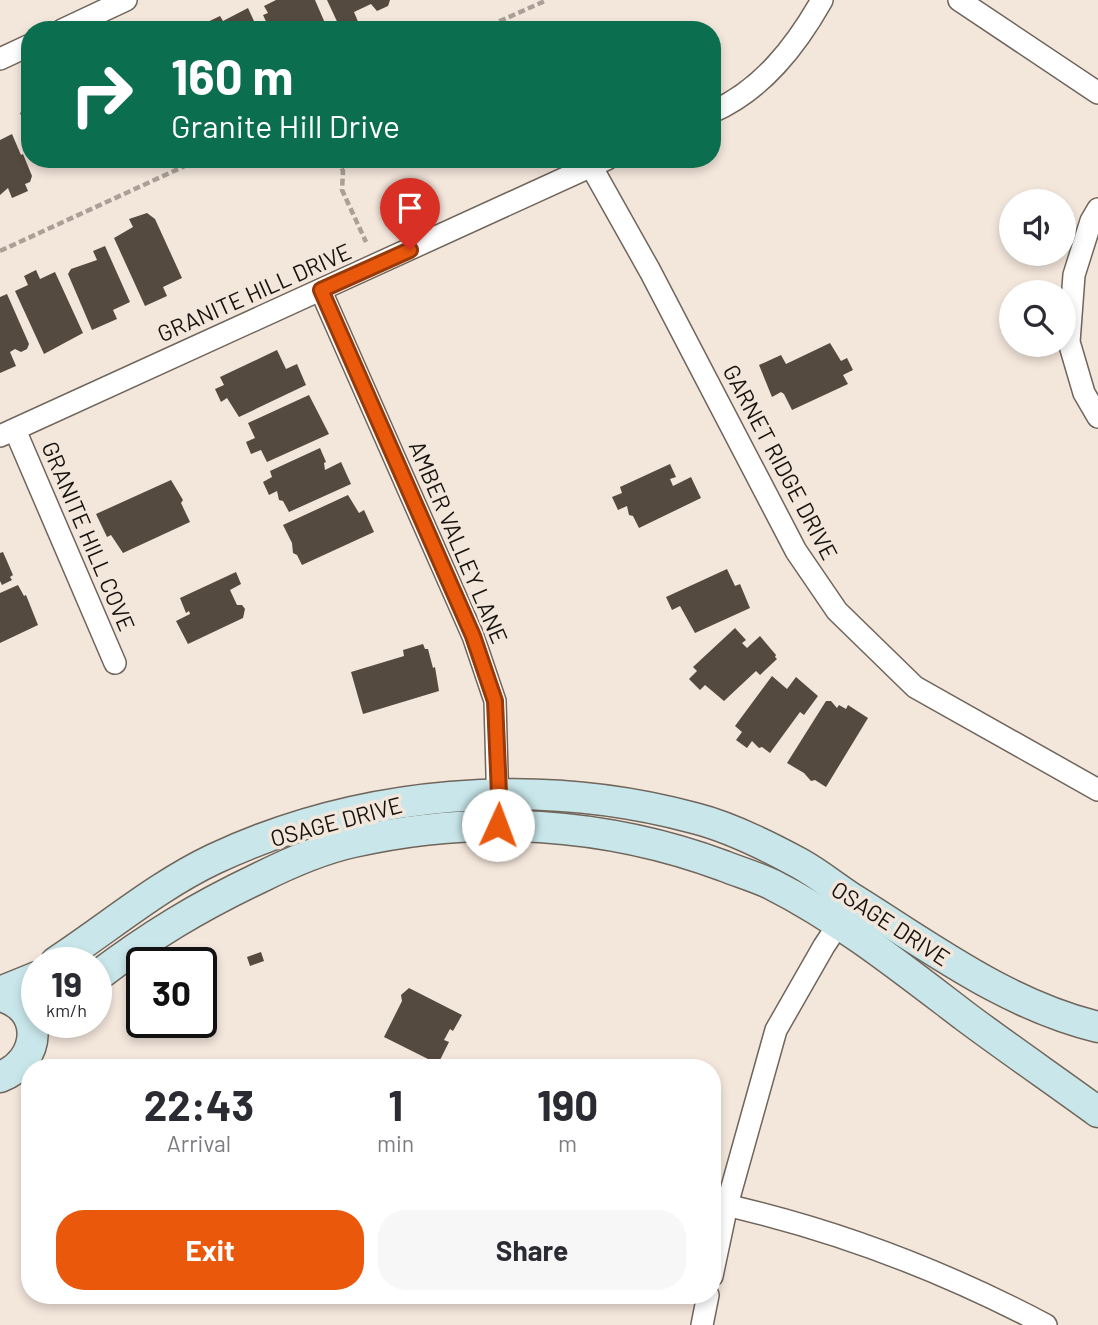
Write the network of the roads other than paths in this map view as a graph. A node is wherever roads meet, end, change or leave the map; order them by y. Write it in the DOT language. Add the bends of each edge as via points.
graph roads {
  1 [pos="126,0"];
  2 [pos="822,0"];
  3 [pos="959,0"];
  4 [pos="81,21"];
  5 [pos="21,49"];
  6 [pos="0,59"];
  7 [pos="1098,93"];
  8 [pos="721,108"];
  9 [pos="588,168"];
  10 [pos="601,168"];
  11 [pos="1098,209"];
  12 [pos="321,290"];
  13 [pos="1098,417"];
  14 [pos="7,433"];
  15 [pos="115,663"];
  16 [pos="1098,790"];
  17 [pos="499,794"];
  18 [pos="498,825"];
  19 [pos="848,911"];
  20 [pos="77,947"];
  21 [pos="112,965"];
  22 [pos="21,984"];
  23 [pos="0,994"];
  24 [pos="21,1007"];
  25 [pos="1098,1027"];
  26 [pos="36,1038"];
  27 [pos="26,1059"];
  28 [pos="21,1065"];
  29 [pos="0,1077"];
  30 [pos="1098,1112"];
  31 [pos="721,1201"];
  32 [pos="721,1204"];
  33 [pos="706,1304"];
  34 [pos="702,1325"];
  35 [pos="1046,1325"];
  1 -- 4 [label="street"];
  2 -- 8 [label="street" via="766,77"];
  3 -- 7 [label="street"];
  5 -- 6 [label="street"];
  9 -- 12 [label="street, GRANITE HILL DRIVE"];
  10 -- 16 [label="street, GARNET RIDGE DRIVE" via="796,551 837,611 915,687"];
  11 -- 13 [label="street" via="1074,275 1069,342 1084,393"];
  12 -- 14 [label="street, GRANITE HILL DRIVE"];
  12 -- 17 [label="street, AMBER VALLEY LANE" via="473,636 495,701"];
  14 -- 15 [label="street, GRANITE HILL COVE"];
  17 -- 18 [label="street, AMBER VALLEY LANE"];
  17 -- 19 [label="street, OSAGE DRIVE" via="634,804 697,818 801,864"];
  17 -- 20 [label="street, OSAGE DRIVE" via="376,806 287,831 214,859"];
  18 -- 19 [label="street, OSAGE DRIVE" via="616,835 685,852"];
  18 -- 21 [label="street, OSAGE DRIVE" via="415,831 296,860 204,904"];
  19 -- 25 [label="street, OSAGE DRIVE" via="1021,1000"];
  19 -- 30 [label="street, OSAGE DRIVE"];
  19 -- 31 [label="street" via="776,1030"];
  22 -- 23 [label="street"];
  23 -- 24 [label="street"];
  26 -- 27 [label="street"];
  28 -- 29 [label="street"];
  32 -- 35 [label="street" via="802,1223 860,1243 997,1299"];
  33 -- 34 [label="street"];
}
